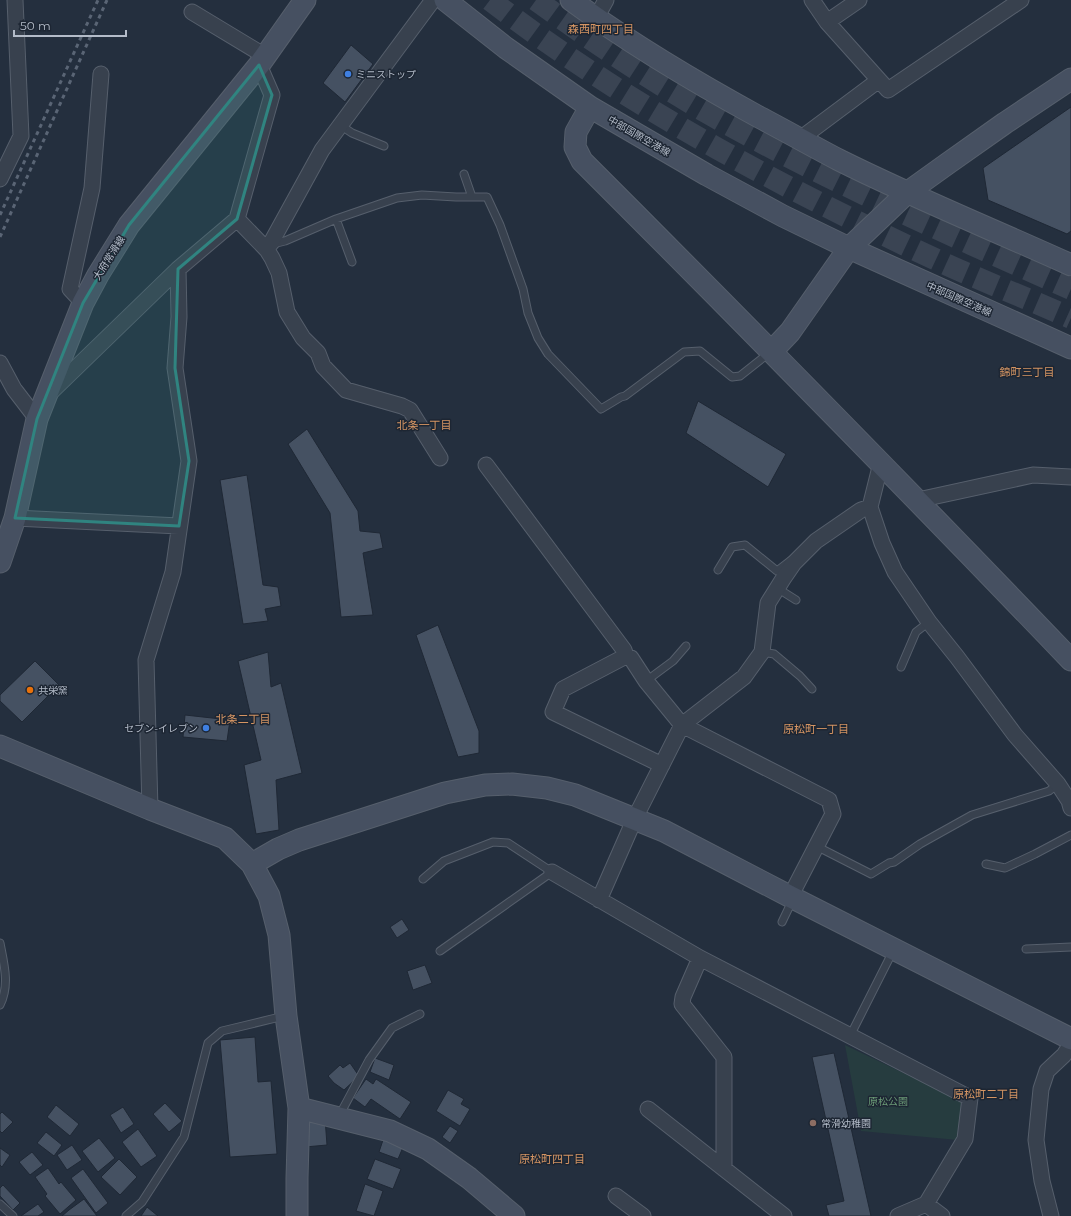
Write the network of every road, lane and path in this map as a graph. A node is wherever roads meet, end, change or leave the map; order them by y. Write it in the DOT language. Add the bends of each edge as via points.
graph roads {
  1 [pos="14,0"];
  2 [pos="305,0"];
  3 [pos="433,0"];
  4 [pos="445,0"];
  5 [pos="571,0"];
  6 [pos="606,0"];
  7 [pos="812,0"];
  8 [pos="859,0"];
  9 [pos="1021,0"];
  10 [pos="192,12"];
  11 [pos="596,18"];
  12 [pos="827,22"];
  13 [pos="262,61"];
  14 [pos="101,74"];
  15 [pos="1071,79"];
  16 [pos="879,80"];
  17 [pos="590,107"];
  18 [pos="340,125"];
  19 [pos="800,139"];
  20 [pos="384,146"];
  21 [pos="464,174"];
  22 [pos="0,180"];
  23 [pos="908,192"];
  24 [pos="472,197"];
  25 [pos="237,219"];
  26 [pos="336,219"];
  27 [pos="849,248"];
  28 [pos="266,250"];
  29 [pos="352,262"];
  30 [pos="1071,265"];
  31 [pos="178,269"];
  32 [pos="82,303"];
  33 [pos="1071,348"];
  34 [pos="772,351"];
  35 [pos="0,363"];
  36 [pos="45,398"];
  37 [pos="37,419"];
  38 [pos="440,458"];
  39 [pos="881,463"];
  40 [pos="486,465"];
  41 [pos="1071,477"];
  42 [pos="918,500"];
  43 [pos="870,507"];
  44 [pos="15,518"];
  45 [pos="179,526"];
  46 [pos="0,562"];
  47 [pos="794,563"];
  48 [pos="718,570"];
  49 [pos="777,588"];
  50 [pos="796,600"];
  51 [pos="768,603"];
  52 [pos="758,615"];
  53 [pos="929,622"];
  54 [pos="686,646"];
  55 [pos="762,652"];
  56 [pos="626,656"];
  57 [pos="1071,660"];
  58 [pos="901,667"];
  59 [pos="646,681"];
  60 [pos="812,689"];
  61 [pos="682,725"];
  62 [pos="0,746"];
  63 [pos="662,765"];
  64 [pos="1058,784"];
  65 [pos="1071,808"];
  66 [pos="150,809"];
  67 [pos="635,818"];
  68 [pos="1071,835"];
  69 [pos="816,846"];
  70 [pos="252,864"];
  71 [pos="986,864"];
  72 [pos="552,872"];
  73 [pos="424,879"];
  74 [pos="792,898"];
  75 [pos="599,900"];
  76 [pos="782,922"];
  77 [pos="0,944"];
  78 [pos="1071,947"];
  79 [pos="894,949"];
  80 [pos="1026,949"];
  81 [pos="440,951"];
  82 [pos="700,958"];
  83 [pos="0,1005"];
  84 [pos="420,1014"];
  85 [pos="286,1016"];
  86 [pos="850,1036"];
  87 [pos="1071,1039"];
  88 [pos="1071,1044"];
  89 [pos="299,1108"];
  90 [pos="648,1109"];
  91 [pos="338,1117"];
  92 [pos="724,1169"];
  93 [pos="616,1196"];
  94 [pos="0,1204"];
  95 [pos="926,1204"];
  96 [pos="13,1216"];
  97 [pos="126,1216"];
  98 [pos="297,1216"];
  99 [pos="514,1216"];
  100 [pos="643,1216"];
  101 [pos="782,1216"];
  102 [pos="898,1216"];
  103 [pos="942,1216"];
  104 [pos="1051,1216"];
  1 -- 22 [label="street" via="21,136"];
  2 -- 13 [label="street, 大府常滑線"];
  3 -- 18 [label="street"];
  4 -- 17 [label="street, 中部国際空港線" via="506,48"];
  5 -- 11 [label="street"];
  6 -- 11 [label="street"];
  7 -- 12 [label="street"];
  8 -- 12 [label="street"];
  9 -- 16 [label="street" via="888,90"];
  10 -- 13 [label="street"];
  11 -- 19 [label="street" via="660,61"];
  12 -- 16 [label="street"];
  13 -- 25 [label="street" via="272,95"];
  13 -- 32 [label="street, 大府常滑線" via="129,226"];
  14 -- 32 [label="street" via="92,188 70,289"];
  15 -- 23 [label="street"];
  16 -- 19 [label="street"];
  17 -- 27 [label="street, 中部国際空港線" via="707,175"];
  17 -- 34 [label="street" via="576,132 575,147 582,161"];
  18 -- 20 [label="lane" via="352,133"];
  18 -- 28 [label="street" via="322,150"];
  19 -- 23 [label="street"];
  21 -- 24 [label="lane"];
  23 -- 27 [label="street"];
  23 -- 30 [label="street"];
  24 -- 26 [label="lane" via="422,194 397,198"];
  24 -- 34 [label="lane" via="487,197 500,225 538,338 548,354 601,409 625,396 684,352 700,351 732,377 740,376"];
  25 -- 28 [label="street"];
  25 -- 31 [label="street"];
  26 -- 28 [label="lane"];
  26 -- 29 [label="lane"];
  27 -- 33 [label="street, 中部国際空港線"];
  27 -- 34 [label="street" via="790,332"];
  28 -- 38 [label="street" via="279,273 287,312 303,338 318,354 323,366 346,390 410,410"];
  31 -- 36 [label="street"];
  31 -- 45 [label="street" via="179,317 175,368 189,460"];
  32 -- 36 [label="street, 大府常滑線"];
  34 -- 39 [label="street"];
  35 -- 37 [label="street" via="14,389"];
  36 -- 37 [label="street, 大府常滑線"];
  37 -- 44 [label="street, 大府常滑線"];
  39 -- 42 [label="street"];
  39 -- 43 [label="street"];
  40 -- 56 [label="street"];
  41 -- 42 [label="street" via="1033,475"];
  42 -- 57 [label="street"];
  43 -- 47 [label="street" via="861,510 816,541"];
  43 -- 53 [label="street" via="882,543 896,572"];
  44 -- 45 [label="street"];
  44 -- 46 [label="street, 大府常滑線"];
  45 -- 66 [label="street" via="173,572 146,660"];
  47 -- 48 [label="lane" via="791,561 777,571 745,545 732,547"];
  47 -- 49 [label="street"];
  49 -- 50 [label="lane"];
  49 -- 51 [label="street"];
  51 -- 52 [label="lane"];
  51 -- 55 [label="street"];
  53 -- 58 [label="lane" via="916,632"];
  53 -- 64 [label="street" via="1014,735"];
  54 -- 59 [label="lane" via="673,661"];
  55 -- 60 [label="lane" via="774,654"];
  55 -- 61 [label="street" via="744,677"];
  56 -- 59 [label="street" via="631,658"];
  56 -- 63 [label="street" via="563,689 553,712"];
  59 -- 61 [label="street"];
  61 -- 63 [label="street"];
  61 -- 69 [label="street" via="829,800 833,814"];
  62 -- 66 [label="street"];
  63 -- 67 [label="street"];
  64 -- 65 [label="street"];
  64 -- 69 [label="lane" via="1049,791 972,815 871,874"];
  66 -- 70 [label="street" via="226,838"];
  67 -- 70 [label="street" via="575,795 547,788 512,784 485,785 444,793 299,840"];
  67 -- 74 [label="street"];
  67 -- 75 [label="street"];
  68 -- 71 [label="lane" via="1005,868"];
  69 -- 74 [label="street"];
  70 -- 85 [label="street" via="269,896 279,934"];
  72 -- 73 [label="lane" via="508,843 493,842 444,861"];
  72 -- 75 [label="street"];
  72 -- 81 [label="lane"];
  74 -- 76 [label="lane"];
  74 -- 79 [label="street"];
  75 -- 82 [label="street"];
  77 -- 83 [label="lane" via="6,974 4,997"];
  78 -- 80 [label="lane"];
  79 -- 86 [label="lane"];
  79 -- 87 [label="street"];
  82 -- 86 [label="street"];
  82 -- 92 [label="street" via="682,1004 724,1057"];
  84 -- 91 [label="lane" via="392,1028 369,1060"];
  85 -- 89 [label="street"];
  85 -- 97 [label="lane" via="222,1030 208,1043 184,1137 142,1202"];
  86 -- 95 [label="street" via="970,1098 965,1139"];
  88 -- 104 [label="street" via="1064,1055 1047,1071 1041,1089 1036,1140 1042,1181"];
  89 -- 91 [label="street"];
  89 -- 98 [label="street"];
  90 -- 92 [label="street"];
  91 -- 99 [label="street" via="390,1131 428,1149 469,1178"];
  92 -- 101 [label="street"];
  93 -- 100 [label="street"];
  94 -- 96 [label="lane"];
  95 -- 102 [label="street"];
  95 -- 103 [label="street"];
}
